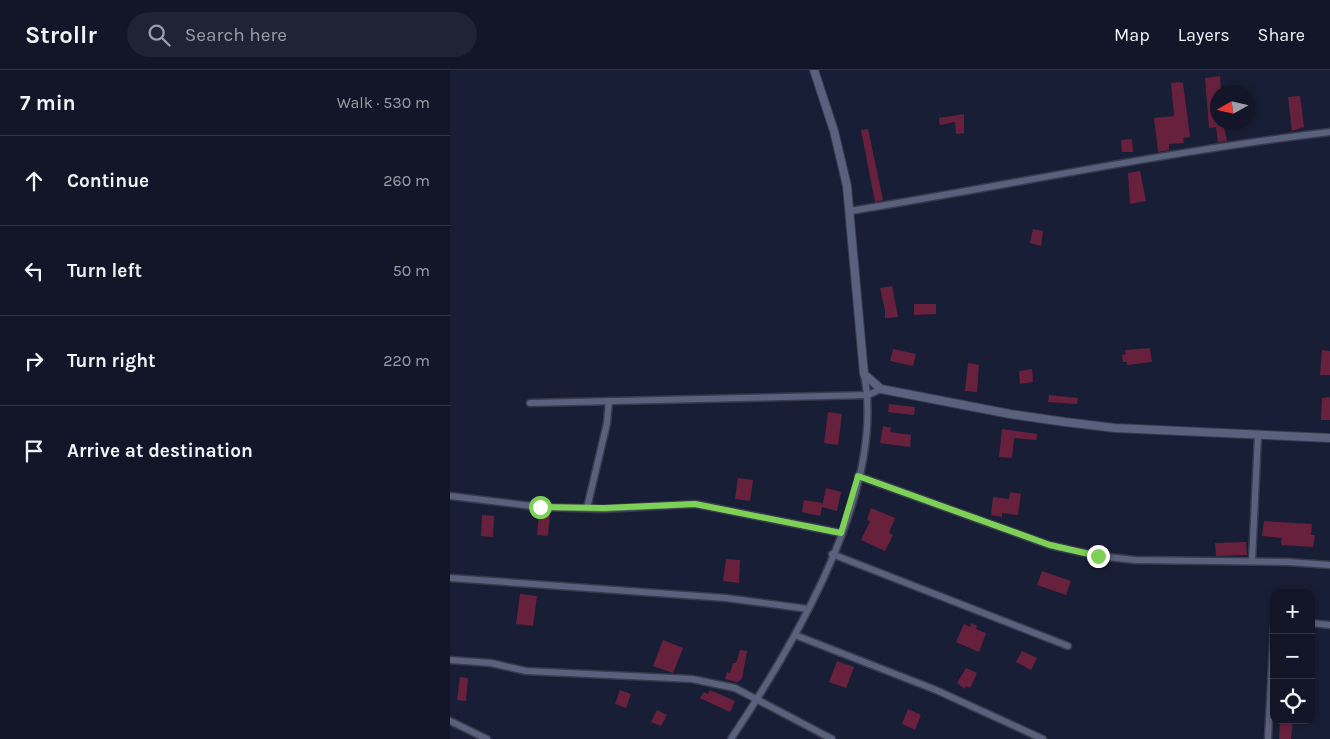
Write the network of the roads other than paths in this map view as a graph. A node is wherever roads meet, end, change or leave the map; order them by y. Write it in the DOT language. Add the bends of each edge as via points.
graph roads {
  1 [pos="814,70"];
  2 [pos="1330,132"];
  3 [pos="850,211"];
  4 [pos="864,374"];
  5 [pos="881,389"];
  6 [pos="868,395"];
  7 [pos="609,401"];
  8 [pos="530,403"];
  9 [pos="1258,435"];
  10 [pos="1330,438"];
  11 [pos="858,476"];
  12 [pos="450,496"];
  13 [pos="587,508"];
  14 [pos="841,533"];
  15 [pos="832,554"];
  16 [pos="1252,561"];
  17 [pos="1330,565"];
  18 [pos="450,578"];
  19 [pos="808,609"];
  20 [pos="1315,623"];
  21 [pos="1330,625"];
  22 [pos="1274,634"];
  23 [pos="795,635"];
  24 [pos="1068,646"];
  25 [pos="450,660"];
  26 [pos="758,699"];
  27 [pos="450,721"];
  28 [pos="487,739"];
  29 [pos="731,739"];
  30 [pos="832,739"];
  31 [pos="1043,739"];
  32 [pos="1268,739"];
  1 -- 3 [label="street" via="842,159"];
  2 -- 3 [label="street" via="1118,164"];
  3 -- 4 [label="street"];
  4 -- 5 [label="street"];
  4 -- 6 [label="street"];
  5 -- 6 [label="street"];
  5 -- 9 [label="street" via="1065,422 1115,428"];
  6 -- 7 [label="street"];
  6 -- 11 [label="street" via="866,433"];
  7 -- 8 [label="street"];
  7 -- 13 [label="street"];
  9 -- 10 [label="street"];
  9 -- 16 [label="street"];
  11 -- 14 [label="street"];
  11 -- 16 [label="street" via="1050,545 1098,556 1135,560"];
  12 -- 13 [label="street" via="540,507"];
  13 -- 14 [label="street" via="695,504"];
  14 -- 15 [label="street"];
  15 -- 19 [label="street"];
  15 -- 24 [label="street"];
  16 -- 17 [label="street"];
  18 -- 19 [label="street" via="726,598"];
  19 -- 23 [label="street"];
  20 -- 21 [label="street"];
  22 -- 32 [label="street"];
  23 -- 26 [label="street"];
  23 -- 31 [label="street" via="927,687"];
  25 -- 26 [label="street" via="526,671 692,679 735,688"];
  26 -- 29 [label="street"];
  26 -- 30 [label="street"];
  27 -- 28 [label="street"];
}
